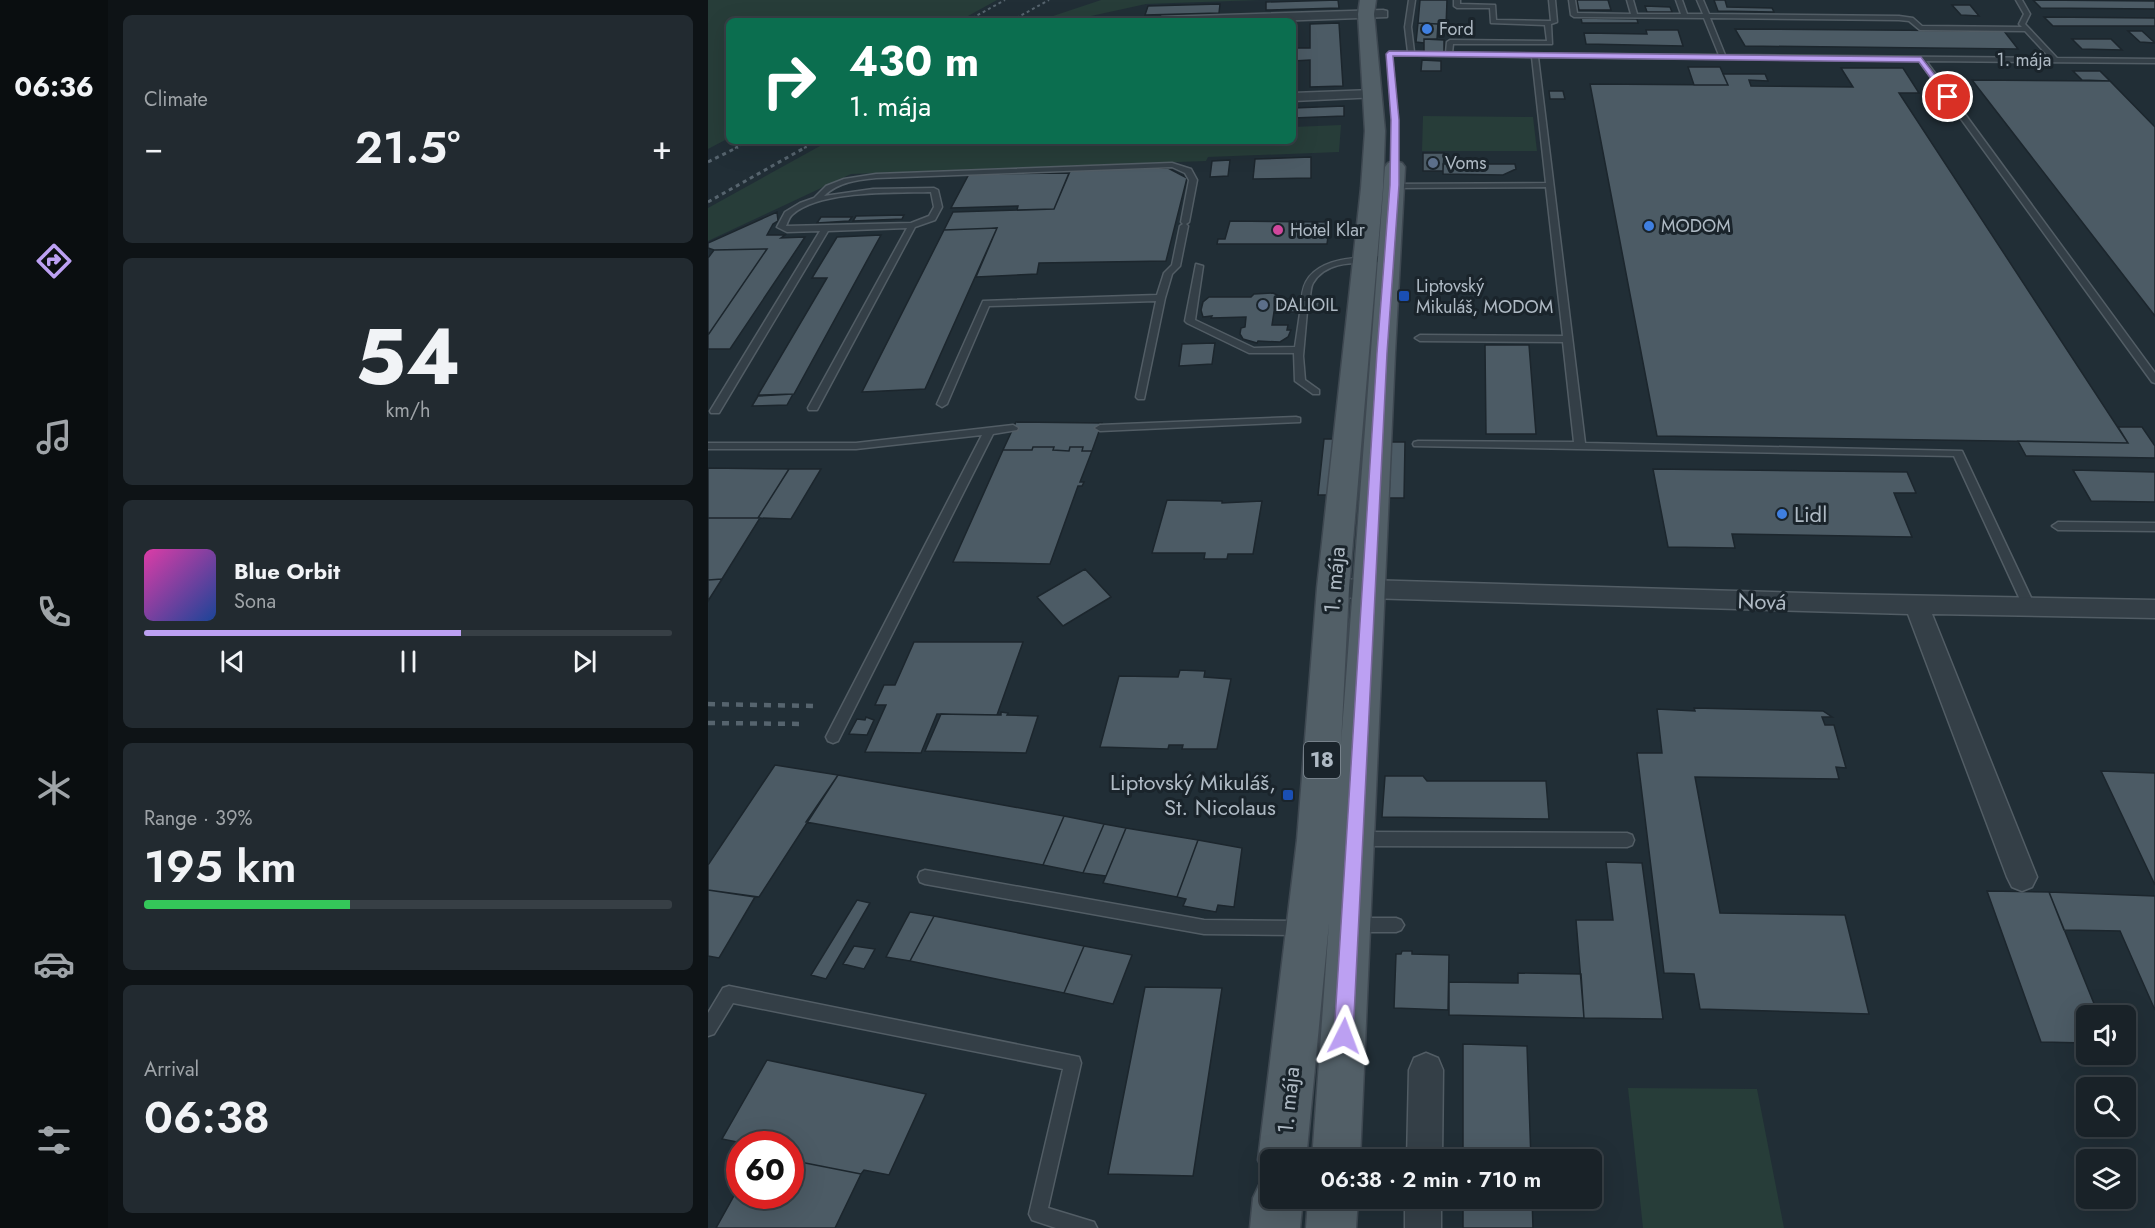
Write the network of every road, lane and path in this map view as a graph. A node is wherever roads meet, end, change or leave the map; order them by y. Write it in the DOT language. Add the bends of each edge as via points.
graph roads {
  1 [pos="1412,0"];
  2 [pos="1457,0"];
  3 [pos="1552,0"];
  4 [pos="1572,0"];
  5 [pos="1629,0"];
  6 [pos="1679,0"];
  7 [pos="1700,0"];
  8 [pos="2019,0"];
  9 [pos="1634,15"];
  10 [pos="1685,16"];
  11 [pos="1706,16"];
  12 [pos="1296,20"];
  13 [pos="1381,21"];
  14 [pos="1548,23"];
  15 [pos="2027,29"];
  16 [pos="1411,55"];
  17 [pos="1449,55"];
  18 [pos="1535,56"];
  19 [pos="1723,58"];
  20 [pos="1921,59"];
  21 [pos="2055,60"];
  22 [pos="2155,61"];
  23 [pos="1392,73"];
  24 [pos="1373,94"];
  25 [pos="1296,97"];
  26 [pos="1395,152"];
  27 [pos="1395,185"];
  28 [pos="1549,185"];
  29 [pos="1372,188"];
  30 [pos="818,199"];
  31 [pos="912,225"];
  32 [pos="826,228"];
  33 [pos="1364,261"];
  34 [pos="1199,266"];
  35 [pos="1161,298"];
  36 [pos="1306,299"];
  37 [pos="1304,313"];
  38 [pos="1420,338"];
  39 [pos="1567,339"];
  40 [pos="1299,350"];
  41 [pos="2155,380"];
  42 [pos="1316,392"];
  43 [pos="1141,397"];
  44 [pos="942,404"];
  45 [pos="813,408"];
  46 [pos="715,411"];
  47 [pos="1296,420"];
  48 [pos="1013,428"];
  49 [pos="1100,428"];
  50 [pos="989,431"];
  51 [pos="1418,444"];
  52 [pos="708,446"];
  53 [pos="1580,446"];
  54 [pos="2058,526"];
  55 [pos="2155,527"];
  56 [pos="1333,588"];
  57 [pos="1370,589"];
  58 [pos="1917,604"];
  59 [pos="2029,606"];
  60 [pos="2155,609"];
  61 [pos="833,737"];
  62 [pos="1336,839"];
  63 [pos="1627,840"];
  64 [pos="925,877"];
  65 [pos="2022,877"];
  66 [pos="1396,925"];
  67 [pos="1326,927"];
  68 [pos="708,1028"];
  69 [pos="1426,1070"];
  70 [pos="1284,1149"];
  71 [pos="1335,1149"];
  72 [pos="1424,1149"];
  73 [pos="1277,1209"];
  74 [pos="1332,1209"];
  75 [pos="1423,1209"];
  76 [pos="1088,1228"];
  77 [pos="1275,1228"];
  78 [pos="1330,1228"];
  79 [pos="1423,1228"];
  1 -- 16 [label="lane" via="1408,27"];
  2 -- 14 [label="lane" via="1457,6 1493,6 1492,22"];
  3 -- 14 [label="lane" via="1554,22"];
  4 -- 9 [label="lane" via="1574,15"];
  5 -- 9 [label="lane"];
  6 -- 10 [label="lane"];
  7 -- 11 [label="lane"];
  8 -- 15 [label="lane" via="2025,8 2022,24"];
  9 -- 10 [label="lane"];
  10 -- 11 [label="lane"];
  11 -- 15 [label="lane" via="1899,18 1911,20 1920,28"];
  11 -- 19 [label="lane"];
  12 -- 13 [label="street"];
  13 -- 16 [label="lane, 1. mája"];
  13 -- 23 [label="main road"];
  13 -- 24 [label="main road, 1. mája / 18"];
  14 -- 17 [label="lane" via="1550,43 1450,42"];
  15 -- 21 [label="lane"];
  16 -- 17 [label="lane, 1. mája"];
  17 -- 18 [label="lane, 1. mája"];
  18 -- 19 [label="lane, 1. mája"];
  18 -- 28 [label="lane"];
  19 -- 20 [label="lane, 1. mája"];
  20 -- 21 [label="lane, 1. mája"];
  20 -- 41 [label="lane"];
  21 -- 22 [label="lane, 1. mája"];
  24 -- 25 [label="street"];
  24 -- 29 [label="main road, 1. mája / 18"];
  26 -- 27 [label="main road, 1. mája / 18"];
  27 -- 28 [label="lane"];
  27 -- 29 [label="lane"];
  27 -- 33 [label="main road, 1. mája / 18"];
  28 -- 39 [label="lane"];
  29 -- 33 [label="main road, 1. mája / 18"];
  30 -- 31 [label="lane" via="850,193 934,190 938,207 932,218"];
  30 -- 32 [label="lane" via="789,211 781,226 787,230"];
  30 -- 35 [label="lane" via="822,191 876,176 1172,165 1188,170 1193,180 1176,266 1168,273"];
  31 -- 32 [label="lane"];
  31 -- 45 [label="lane"];
  32 -- 46 [label="lane"];
  33 -- 36 [label="lane" via="1317,274 1308,284"];
  33 -- 56 [label="main road, 1. mája / 18"];
  33 -- 57 [label="main road, 1. mája / 18"];
  34 -- 40 [label="lane" via="1190,321 1252,351"];
  35 -- 43 [label="lane"];
  35 -- 44 [label="lane" via="987,303"];
  37 -- 40 [label="lane"];
  38 -- 39 [label="lane"];
  39 -- 53 [label="lane"];
  40 -- 42 [label="lane" via="1300,381"];
  47 -- 49 [label="lane"];
  48 -- 50 [label="lane"];
  50 -- 52 [label="lane" via="856,446"];
  50 -- 61 [label="lane"];
  51 -- 53 [label="lane"];
  53 -- 59 [label="lane" via="1958,453"];
  54 -- 55 [label="lane"];
  56 -- 57 [label="street, Nová"];
  56 -- 62 [label="main road, 1. mája / 18"];
  57 -- 58 [label="street, Nová"];
  57 -- 62 [label="main road, 1. mája / 18"];
  58 -- 59 [label="street, Nová"];
  58 -- 65 [label="street"];
  59 -- 60 [label="street, Nová"];
  62 -- 63 [label="lane"];
  62 -- 67 [label="main road, 1. mája / 18"];
  64 -- 67 [label="lane" via="1204,927"];
  66 -- 67 [label="lane"];
  67 -- 70 [label="main road, 1. mája / 18"];
  67 -- 71 [label="main road, 1. mája / 18"];
  68 -- 76 [label="lane" via="729,994 1073,1063 1038,1214"];
  69 -- 72 [label="street"];
  73 -- 77 [label="main road"];
  74 -- 78 [label="main road"];
  75 -- 79 [label="street"];
}
